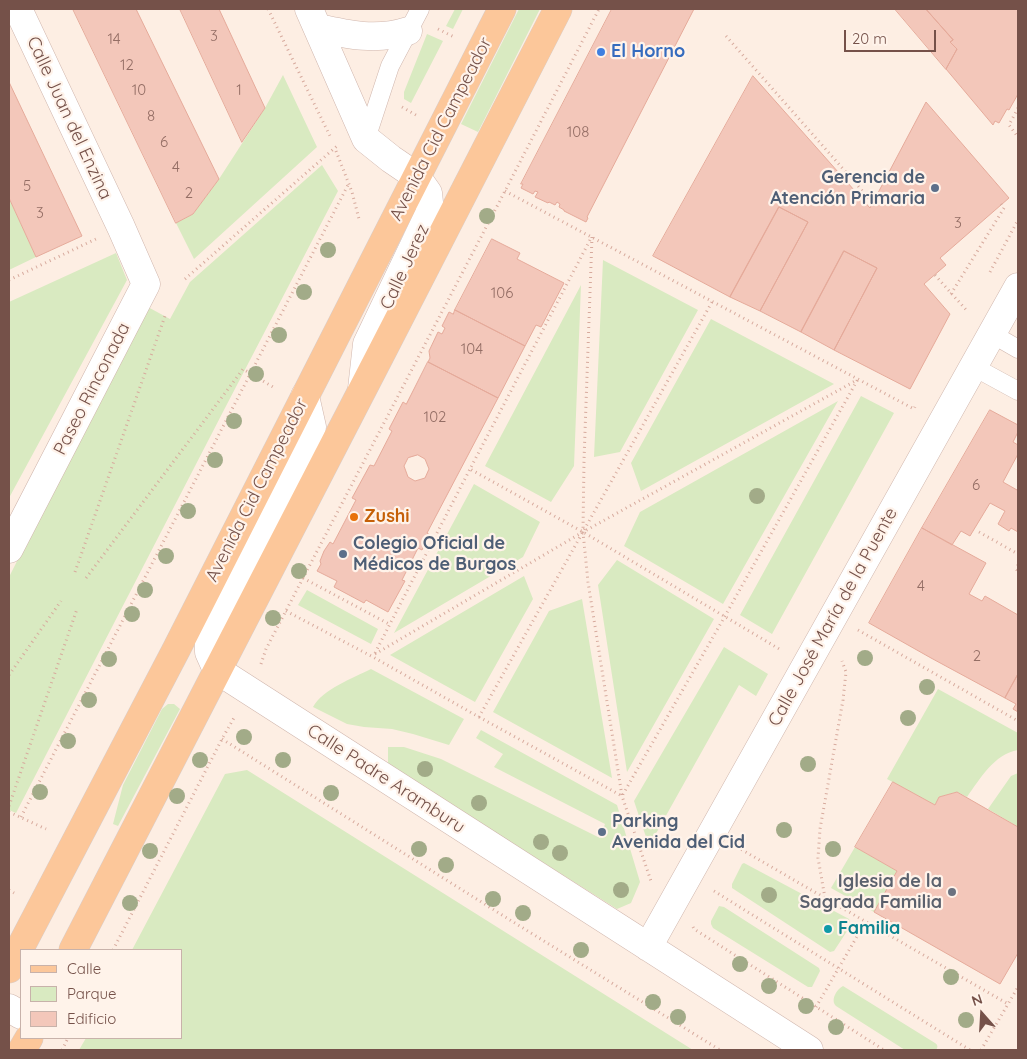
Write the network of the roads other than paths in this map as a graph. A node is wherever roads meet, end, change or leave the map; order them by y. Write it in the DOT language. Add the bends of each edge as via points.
graph roads {
  1 [pos="18,9"];
  2 [pos="502,9"];
  3 [pos="558,9"];
  4 [pos="314,18"];
  5 [pos="414,20"];
  6 [pos="366,139"];
  7 [pos="416,176"];
  8 [pos="121,226"];
  9 [pos="1018,287"];
  10 [pos="992,334"];
  11 [pos="1018,349"];
  12 [pos="974,366"];
  13 [pos="362,391"];
  14 [pos="1018,391"];
  15 [pos="305,396"];
  16 [pos="9,549"];
  17 [pos="217,670"];
  18 [pos="648,947"];
  19 [pos="74,949"];
  20 [pos="9,969"];
  21 [pos="9,1008"];
  22 [pos="20,1015"];
  23 [pos="28,1039"];
  24 [pos="22,1050"];
  25 [pos="809,1050"];
  1 -- 8 [label="street, Calle Juan del Enzina"];
  2 -- 7 [label="main road, Avenida Cid Campeador"];
  3 -- 13 [label="main road"];
  4 -- 5 [label="street, Calle Jerez" via="350,35 370,37 395,35"];
  4 -- 6 [label="street, Calle Jerez"];
  5 -- 6 [label="lane" via="390,66"];
  6 -- 7 [label="street, Calle Jerez"];
  7 -- 13 [label="street, Calle Jerez" via="428,193 430,212 367,344"];
  7 -- 15 [label="main road, Avenida Cid Campeador"];
  8 -- 16 [label="street, Paseo Rinconada" via="146,284"];
  9 -- 10 [label="street, Calle José María de la Puente"];
  10 -- 11 [label="lane"];
  10 -- 12 [label="street, Calle José María de la Puente"];
  12 -- 14 [label="lane"];
  12 -- 18 [label="street, Calle José María de la Puente"];
  13 -- 17 [label="main road"];
  15 -- 17 [label="street" via="312,427 209,632 209,652"];
  15 -- 20 [label="main road, Avenida Cid Campeador"];
  17 -- 18 [label="street, Calle Padre Aramburu"];
  17 -- 19 [label="main road"];
  18 -- 25 [label="street, Calle Padre Aramburu"];
  21 -- 22 [label="street"];
  23 -- 24 [label="main road"];
}
